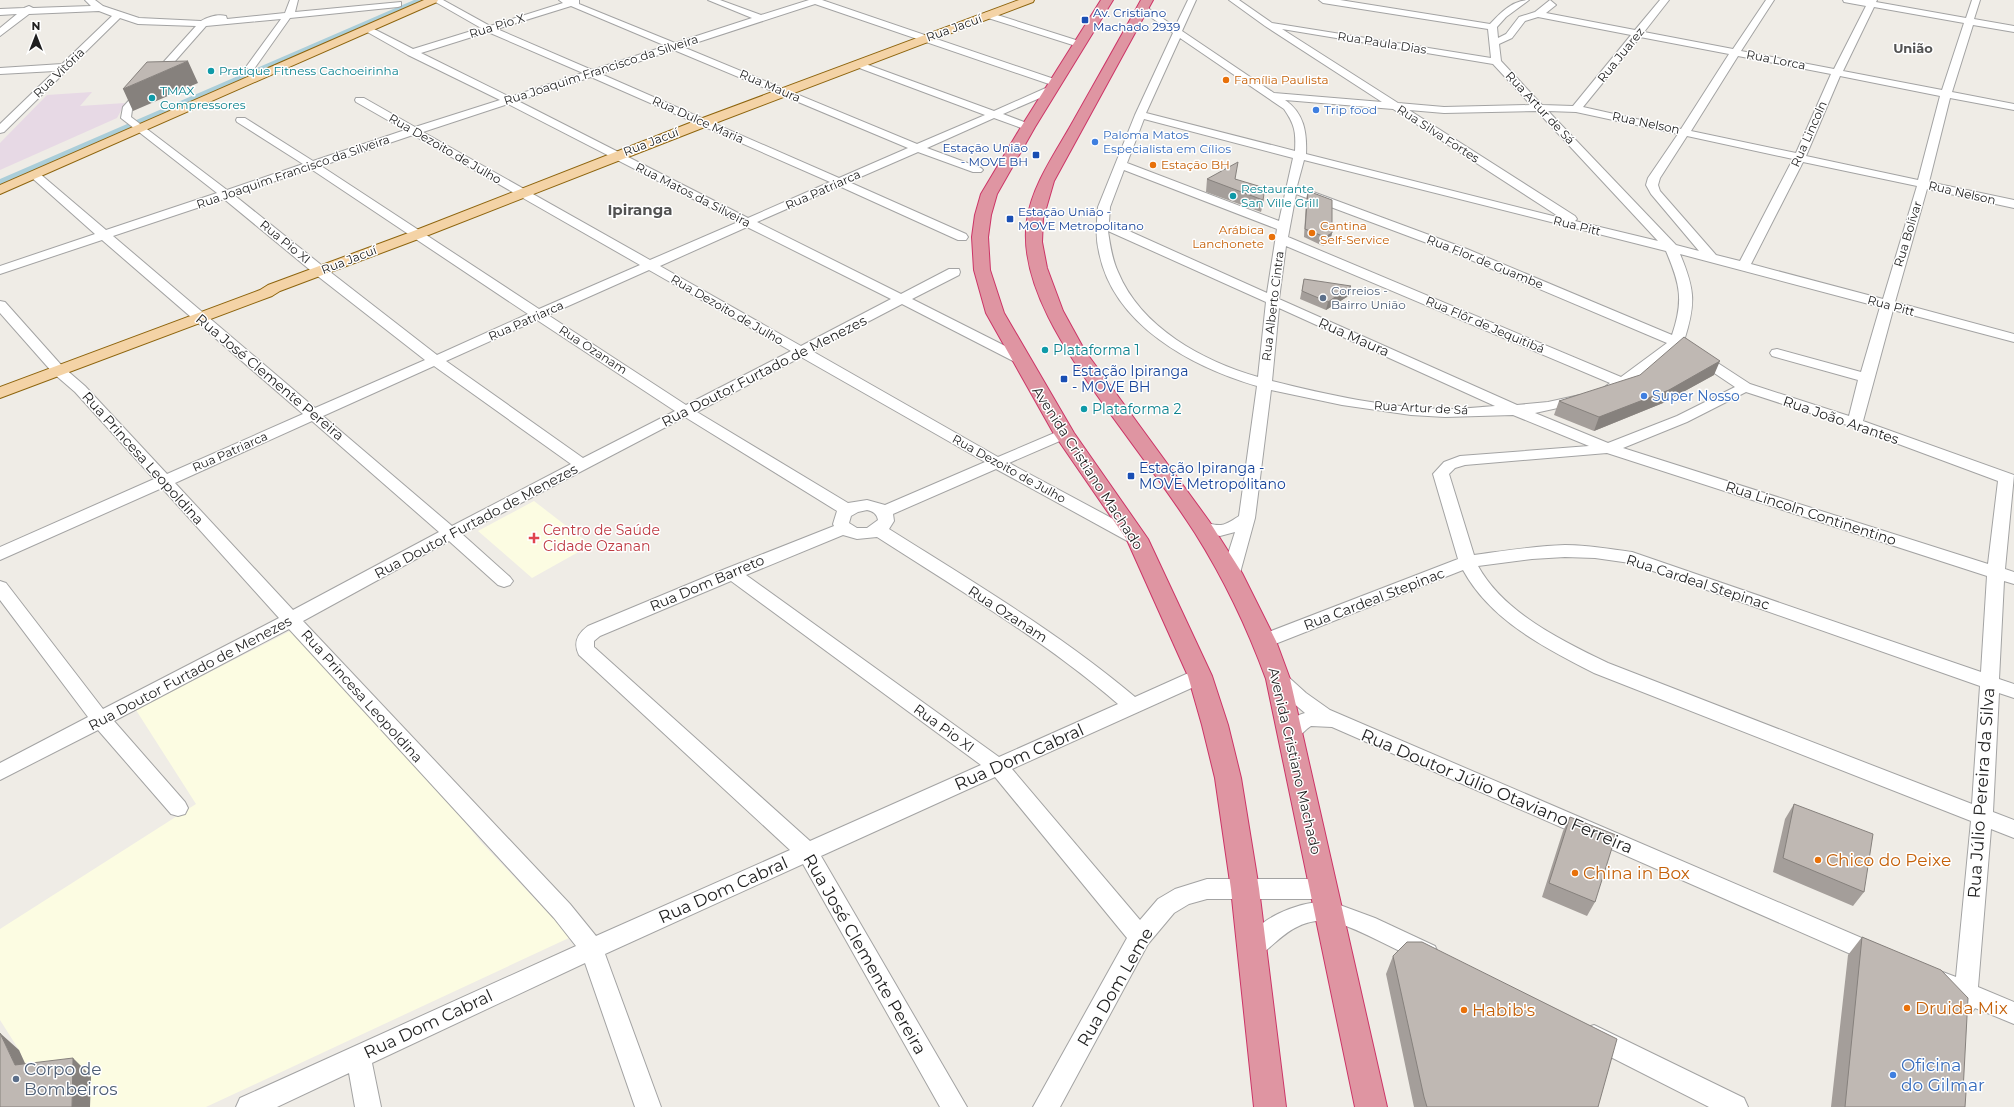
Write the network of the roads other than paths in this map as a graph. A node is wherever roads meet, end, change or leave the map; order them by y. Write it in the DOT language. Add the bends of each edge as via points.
graph roads {
  1 [pos="40,0"];
  2 [pos="89,0"];
  3 [pos="294,0"];
  4 [pos="433,0"];
  5 [pos="436,0"];
  6 [pos="584,0"];
  7 [pos="712,0"];
  8 [pos="814,0"];
  9 [pos="1029,0"];
  10 [pos="1107,0"];
  11 [pos="1192,0"];
  12 [pos="1233,0"];
  13 [pos="1323,0"];
  14 [pos="1665,0"];
  15 [pos="1770,0"];
  16 [pos="1847,0"];
  17 [pos="1976,0"];
  18 [pos="401,1"];
  19 [pos="1540,1"];
  20 [pos="567,2"];
  21 [pos="1872,2"];
  22 [pos="1358,3"];
  23 [pos="102,4"];
  24 [pos="1144,4"];
  25 [pos="26,11"];
  26 [pos="0,12"];
  27 [pos="289,14"];
  28 [pos="1538,14"];
  29 [pos="988,15"];
  30 [pos="118,16"];
  31 [pos="223,18"];
  32 [pos="760,18"];
  33 [pos="1969,21"];
  34 [pos="203,24"];
  35 [pos="1268,24"];
  36 [pos="1492,27"];
  37 [pos="367,29"];
  38 [pos="489,29"];
  39 [pos="2014,29"];
  40 [pos="0,33"];
  41 [pos="1177,33"];
  42 [pos="1638,34"];
  43 [pos="924,39"];
  44 [pos="1494,42"];
  45 [pos="1079,44"];
  46 [pos="674,45"];
  47 [pos="1734,52"];
  48 [pos="411,53"];
  49 [pos="1496,62"];
  50 [pos="857,64"];
  51 [pos="66,67"];
  52 [pos="251,67"];
  53 [pos="0,71"];
  54 [pos="592,72"];
  55 [pos="1837,72"];
  56 [pos="1054,86"];
  57 [pos="784,92"];
  58 [pos="1946,94"];
  59 [pos="1271,96"];
  60 [pos="360,100"];
  61 [pos="509,100"];
  62 [pos="1396,107"];
  63 [pos="1538,107"];
  64 [pos="2014,107"];
  65 [pos="1576,109"];
  66 [pos="994,114"];
  67 [pos="1140,115"];
  68 [pos="241,120"];
  69 [pos="705,122"];
  70 [pos="133,125"];
  71 [pos="1028,128"];
  72 [pos="0,130"];
  73 [pos="414,131"];
  74 [pos="1686,132"];
  75 [pos="917,148"];
  76 [pos="1300,154"];
  77 [pos="615,156"];
  78 [pos="1800,157"];
  79 [pos="313,165"];
  80 [pos="1121,165"];
  81 [pos="977,170"];
  82 [pos="34,175"];
  83 [pos="0,176"];
  84 [pos="839,183"];
  85 [pos="1923,184"];
  86 [pos="1291,188"];
  87 [pos="0,190"];
  88 [pos="523,193"];
  89 [pos="227,195"];
  90 [pos="2014,204"];
  91 [pos="748,223"];
  92 [pos="1101,223"];
  93 [pos="1582,227"];
  94 [pos="1282,233"];
  95 [pos="106,235"];
  96 [pos="416,235"];
  97 [pos="962,237"];
  98 [pos="1672,249"];
  99 [pos="1712,258"];
  100 [pos="648,266"];
  101 [pos="1743,267"];
  102 [pos="0,270"];
  103 [pos="320,271"];
  104 [pos="954,272"];
  105 [pos="901,300"];
  106 [pos="1273,300"];
  107 [pos="1887,304"];
  108 [pos="0,305"];
  109 [pos="540,315"];
  110 [pos="197,316"];
  111 [pos="2014,338"];
  112 [pos="1677,342"];
  113 [pos="801,352"];
  114 [pos="1777,353"];
  115 [pos="1020,359"];
  116 [pos="436,361"];
  117 [pos="58,370"];
  118 [pos="1866,378"];
  119 [pos="1622,383"];
  120 [pos="1264,385"];
  121 [pos="1745,386"];
  122 [pos="0,392"];
  123 [pos="1515,410"];
  124 [pos="687,411"];
  125 [pos="315,414"];
  126 [pos="1855,423"];
  127 [pos="1064,434"];
  128 [pos="1608,448"];
  129 [pos="997,463"];
  130 [pos="583,465"];
  131 [pos="2010,480"];
  132 [pos="163,481"];
  133 [pos="847,510"];
  134 [pos="883,512"];
  135 [pos="1247,518"];
  136 [pos="1201,526"];
  137 [pos="844,528"];
  138 [pos="878,530"];
  139 [pos="451,533"];
  140 [pos="1137,539"];
  141 [pos="0,554"];
  142 [pos="1468,562"];
  143 [pos="731,573"];
  144 [pos="1231,573"];
  145 [pos="2005,575"];
  146 [pos="504,581"];
  147 [pos="0,587"];
  148 [pos="292,619"];
  149 [pos="1264,641"];
  150 [pos="586,650"];
  151 [pos="1200,676"];
  152 [pos="1278,679"];
  153 [pos="1989,682"];
  154 [pos="2014,691"];
  155 [pos="1133,706"];
  156 [pos="101,720"];
  157 [pos="1333,720"];
  158 [pos="1290,734"];
  159 [pos="998,767"];
  160 [pos="0,772"];
  161 [pos="178,808"];
  162 [pos="1982,816"];
  163 [pos="2014,829"];
  164 [pos="807,852"];
  165 [pos="1244,889"];
  166 [pos="1327,900"];
  167 [pos="1140,938"];
  168 [pos="592,949"];
  169 [pos="1252,950"];
  170 [pos="1444,961"];
  171 [pos="1893,961"];
  172 [pos="1922,974"];
  173 [pos="1966,993"];
  174 [pos="2014,1014"];
  175 [pos="1964,1023"];
  176 [pos="1571,1025"];
  177 [pos="358,1056"];
  178 [pos="248,1107"];
  179 [pos="368,1107"];
  180 [pos="648,1107"];
  181 [pos="954,1107"];
  182 [pos="1046,1107"];
  183 [pos="1270,1107"];
  184 [pos="1371,1107"];
  185 [pos="1735,1107"];
  1 -- 25 [label="street"];
  2 -- 23 [label="street"];
  3 -- 27 [label="street"];
  4 -- 37 [label="main road"];
  5 -- 38 [label="street, Rua Dulce Maria"];
  6 -- 20 [label="street, Rua Pio X"];
  7 -- 32 [label="street"];
  8 -- 32 [label="street, Rua Joaquim Francisco da Silveira"];
  8 -- 43 [label="street"];
  9 -- 29 [label="main road, Rua Jacuí"];
  10 -- 45 [label="highway, Avenida Cristiano Machado"];
  11 -- 41 [label="street, Rua Artur de Sá"];
  12 -- 35 [label="street, Rua Silva Fortes"];
  13 -- 22 [label="street"];
  14 -- 42 [label="street, Rua Juarez"];
  15 -- 47 [label="street"];
  16 -- 21 [label="street"];
  17 -- 33 [label="street, Rua Bolívar"];
  18 -- 27 [label="street"];
  18 -- 52 [label="main road"];
  19 -- 28 [label="street" via="1552,5"];
  19 -- 36 [label="street" via="1503,15"];
  20 -- 38 [label="street, Rua Pio X"];
  20 -- 46 [label="street, Rua Maura"];
  21 -- 33 [label="street"];
  21 -- 55 [label="street, Rua Lincoln"];
  22 -- 36 [label="street"];
  23 -- 25 [label="street"];
  23 -- 30 [label="street"];
  23 -- 31 [label="street" via="147,17"];
  24 -- 41 [label="street, Rua Alberto Cintra"];
  24 -- 136 [label="highway, Avenida Cristiano Machado" via="1047,181 1035,219 1034,242 1039,268 1054,311 1076,352"];
  25 -- 26 [label="street"];
  25 -- 40 [label="street"];
  27 -- 31 [label="street"];
  27 -- 34 [label="street"];
  27 -- 52 [label="street"];
  28 -- 42 [label="street, Rua Lorca"];
  28 -- 44 [label="street" via="1522,19 1509,36"];
  29 -- 43 [label="main road, Rua Jacuí"];
  29 -- 45 [label="street"];
  30 -- 34 [label="street" via="138,21"];
  30 -- 51 [label="street, Rua Vitória"];
  31 -- 34 [label="street"];
  32 -- 46 [label="street, Rua Joaquim Francisco da Silveira"];
  33 -- 39 [label="street"];
  33 -- 58 [label="street, Rua Bolívar"];
  34 -- 70 [label="street" via="127,109 126,118"];
  35 -- 49 [label="street, Rua Paula Dias"];
  35 -- 62 [label="street, Rua Silva Fortes"];
  36 -- 44 [label="street, Rua Artur de Sá"];
  37 -- 48 [label="street, Rua Matos da Silveira"];
  37 -- 70 [label="main road"];
  38 -- 48 [label="street, Rua Pio X"];
  38 -- 54 [label="street, Rua Dulce Maria"];
  41 -- 59 [label="street, Rua Alberto Cintra"];
  41 -- 67 [label="street, Rua Artur de Sá"];
  42 -- 47 [label="street, Rua Lorca"];
  42 -- 65 [label="street, Rua Juarez"];
  43 -- 50 [label="main road, Rua Jacuí"];
  43 -- 56 [label="street"];
  44 -- 49 [label="street, Rua Artur de Sá"];
  45 -- 56 [label="highway, Avenida Cristiano Machado"];
  46 -- 54 [label="street, Rua Joaquim Francisco da Silveira"];
  46 -- 57 [label="street, Rua Maura"];
  47 -- 55 [label="street, Rua Lorca"];
  47 -- 74 [label="street"];
  48 -- 61 [label="street, Rua Matos da Silveira"];
  49 -- 63 [label="street, Rua Artur de Sá"];
  50 -- 57 [label="main road, Rua Jacuí"];
  50 -- 66 [label="street"];
  51 -- 53 [label="street"];
  51 -- 72 [label="street, Rua Vitória"];
  52 -- 70 [label="main road"];
  54 -- 61 [label="street, Rua Joaquim Francisco da Silveira"];
  54 -- 69 [label="street, Rua Dulce Maria"];
  55 -- 58 [label="street, Rua Lorca"];
  55 -- 78 [label="street, Rua Lincoln"];
  56 -- 66 [label="street, Rua Patriarca"];
  56 -- 71 [label="highway, Avenida Cristiano Machado"];
  57 -- 69 [label="main road, Rua Jacuí"];
  57 -- 75 [label="street, Rua Maura"];
  58 -- 64 [label="street, Rua Lorca"];
  58 -- 85 [label="street, Rua Bolívar"];
  59 -- 62 [label="street, Rua Nelson"];
  59 -- 76 [label="street, Rua Alberto Cintra" via="1288,107 1298,122 1301,134"];
  60 -- 73 [label="street, Rua Dezoito de Julho"];
  61 -- 73 [label="street, Rua Joaquim Francisco da Silveira"];
  61 -- 77 [label="street, Rua Matos da Silveira"];
  62 -- 63 [label="street, Rua Nelson" via="1470,111"];
  62 -- 93 [label="street, Rua Silva Fortes"];
  63 -- 65 [label="street, Rua Nelson"];
  63 -- 98 [label="street, Rua Artur de Sá"];
  65 -- 74 [label="street, Rua Nelson"];
  66 -- 71 [label="street"];
  66 -- 75 [label="street, Rua Patriarca"];
  67 -- 76 [label="street, Rua Pitt"];
  67 -- 80 [label="street, Rua Artur de Sá"];
  68 -- 79 [label="street, Rua Ozanam"];
  69 -- 77 [label="main road, Rua Jacuí"];
  69 -- 84 [label="street, Rua Dulce Maria"];
  70 -- 82 [label="main road"];
  70 -- 83 [label="main road"];
  70 -- 89 [label="street, Rua Pio XI"];
  71 -- 115 [label="highway, Avenida Cristiano Machado" via="989,194 980,237 982,270 987,291 995,313"];
  73 -- 79 [label="street, Rua Joaquim Francisco da Silveira"];
  73 -- 88 [label="street, Rua Dezoito de Julho"];
  74 -- 78 [label="street, Rua Nelson"];
  74 -- 99 [label="street" via="1654,178 1652,185 1655,192"];
  75 -- 81 [label="street, Rua Maura"];
  75 -- 84 [label="street, Rua Patriarca"];
  76 -- 86 [label="street, Rua Alberto Cintra"];
  76 -- 93 [label="street, Rua Pitt"];
  77 -- 88 [label="main road, Rua Jacuí"];
  77 -- 91 [label="street, Rua Matos da Silveira"];
  78 -- 85 [label="street, Rua Nelson"];
  78 -- 101 [label="street, Rua Lincoln"];
  79 -- 89 [label="street, Rua Joaquim Francisco da Silveira"];
  79 -- 96 [label="street, Rua Ozanam"];
  80 -- 92 [label="street, Rua Artur de Sá" via="1108,193"];
  80 -- 94 [label="street, Rua Flôr de Jequitibá"];
  82 -- 87 [label="main road"];
  82 -- 95 [label="street, Rua José Clemente Pereira"];
  84 -- 91 [label="street, Rua Patriarca"];
  84 -- 97 [label="street, Rua Dulce Maria"];
  85 -- 90 [label="street, Rua Nelson"];
  85 -- 107 [label="street, Rua Bolívar"];
  86 -- 94 [label="street, Rua Alberto Cintra"];
  86 -- 112 [label="street, Rua Flor de Guambe" via="1463,252"];
  88 -- 96 [label="main road, Rua Jacuí"];
  88 -- 100 [label="street, Rua Dezoito de Julho"];
  89 -- 95 [label="street, Rua Joaquim Francisco da Silveira"];
  89 -- 103 [label="street, Rua Pio XI"];
  91 -- 100 [label="street, Rua Patriarca"];
  91 -- 105 [label="street, Rua Matos da Silveira"];
  92 -- 106 [label="street, Rua Maura"];
  92 -- 120 [label="street, Rua Artur de Sá" via="1104,252 1112,276 1128,303 1153,328 1189,354"];
  93 -- 98 [label="street, Rua Pitt"];
  94 -- 106 [label="street, Rua Alberto Cintra"];
  94 -- 119 [label="street, Rua Flôr de Jequitibá"];
  95 -- 102 [label="street, Rua Joaquim Francisco da Silveira"];
  95 -- 110 [label="street, Rua José Clemente Pereira"];
  96 -- 103 [label="main road, Rua Jacuí"];
  96 -- 109 [label="street, Rua Ozanam"];
  98 -- 99 [label="street, Rua Pitt"];
  98 -- 112 [label="street, Rua Artur de Sá" via="1687,296 1684,320"];
  99 -- 101 [label="street, Rua Pitt"];
  100 -- 109 [label="street, Rua Patriarca"];
  100 -- 113 [label="street, Rua Dezoito de Julho"];
  101 -- 107 [label="street, Rua Pitt"];
  103 -- 110 [label="main road, Rua Jacuí"];
  103 -- 116 [label="street, Rua Pio XI"];
  104 -- 105 [label="street, Rua Doutor Furtado de Menezes"];
  105 -- 113 [label="street, Rua Doutor Furtado de Menezes"];
  105 -- 115 [label="street, Rua Matos da Silveira"];
  106 -- 120 [label="street, Rua Alberto Cintra"];
  106 -- 123 [label="street, Rua Maura"];
  107 -- 111 [label="street, Rua Pitt"];
  107 -- 118 [label="street, Rua Bolívar"];
  108 -- 117 [label="street, Rua Princesa Leopoldina"];
  109 -- 116 [label="street, Rua Patriarca"];
  109 -- 124 [label="street, Rua Ozanam"];
  110 -- 117 [label="main road, Rua Jacuí"];
  110 -- 125 [label="street, Rua José Clemente Pereira"];
  112 -- 119 [label="street, Rua Artur de Sá"];
  112 -- 121 [label="street, Rua João Arantes"];
  113 -- 124 [label="street, Rua Doutor Furtado de Menezes"];
  113 -- 129 [label="street, Rua Dezoito de Julho"];
  114 -- 118 [label="street"];
  115 -- 127 [label="highway, Avenida Cristiano Machado"];
  116 -- 125 [label="street, Rua Patriarca"];
  116 -- 130 [label="street, Rua Pio XI"];
  117 -- 122 [label="main road, Rua Jacuí"];
  117 -- 132 [label="street, Rua Princesa Leopoldina" via="80,389"];
  118 -- 126 [label="street, Rua Bolívar"];
  119 -- 123 [label="street, Rua Artur de Sá" via="1576,400"];
  120 -- 123 [label="street, Rua Artur de Sá" via="1403,410 1447,413"];
  120 -- 135 [label="street, Rua Alberto Cintra"];
  121 -- 126 [label="street, Rua João Arantes"];
  121 -- 128 [label="street" via="1682,419"];
  123 -- 128 [label="street, Rua Maura"];
  124 -- 130 [label="street, Rua Doutor Furtado de Menezes"];
  124 -- 133 [label="street, Rua Ozanam"];
  125 -- 132 [label="street, Rua Patriarca"];
  125 -- 139 [label="street, Rua José Clemente Pereira"];
  126 -- 131 [label="street, Rua João Arantes"];
  127 -- 129 [label="street"];
  127 -- 140 [label="highway, Avenida Cristiano Machado"];
  128 -- 142 [label="street" via="1459,461 1444,468 1441,474"];
  128 -- 145 [label="street, Rua Lincoln Continentino"];
  129 -- 134 [label="street"];
  129 -- 140 [label="street, Rua Dezoito de Julho"];
  130 -- 139 [label="street, Rua Doutor Furtado de Menezes"];
  131 -- 145 [label="street, Rua Júlio Pereira da Silva"];
  132 -- 141 [label="street, Rua Patriarca"];
  132 -- 148 [label="street, Rua Princesa Leopoldina"];
  133 -- 134 [label="street" via="867,505 879,508"];
  133 -- 137 [label="street" via="841,519"];
  134 -- 138 [label="street" via="886,521"];
  135 -- 136 [label="street" via="1226,530 1216,531"];
  135 -- 144 [label="street, Rua Alberto Cintra"];
  136 -- 144 [label="highway, Avenida Cristiano Machado"];
  137 -- 138 [label="street" via="856,534"];
  137 -- 143 [label="street, Rua Dom Barreto"];
  138 -- 155 [label="street, Rua Ozanam" via="1061,648 1100,676"];
  139 -- 146 [label="street, Rua José Clemente Pereira"];
  139 -- 148 [label="street, Rua Doutor Furtado de Menezes"];
  140 -- 151 [label="highway, Avenida Cristiano Machado"];
  142 -- 149 [label="street, Rua Cardeal Stepinac"];
  142 -- 153 [label="street, Rua Cardeal Stepinac" via="1565,551 1595,552 1632,558"];
  142 -- 162 [label="street" via="1478,582 1499,605 1552,644 1601,668"];
  143 -- 150 [label="street, Rua Dom Barreto" via="594,631 585,640"];
  143 -- 159 [label="street, Rua Pio XI"];
  144 -- 149 [label="highway, Avenida Cristiano Machado"];
  145 -- 153 [label="street, Rua Júlio Pereira da Silva"];
  147 -- 156 [label="street"];
  148 -- 156 [label="street, Rua Doutor Furtado de Menezes"];
  148 -- 168 [label="street, Rua Princesa Leopoldina" via="418,759 534,880"];
  149 -- 152 [label="highway, Avenida Cristiano Machado"];
  150 -- 164 [label="street, Rua José Clemente Pereira"];
  151 -- 155 [label="street, Rua Dom Cabral"];
  151 -- 165 [label="highway, Avenida Cristiano Machado" via="1228,778"];
  152 -- 157 [label="street, Rua Doutor Júlio Otaviano Ferreira" via="1299,698"];
  152 -- 158 [label="highway, Avenida Cristiano Machado"];
  153 -- 154 [label="street, Rua Cardeal Stepinac"];
  153 -- 162 [label="street, Rua Júlio Pereira da Silva"];
  155 -- 159 [label="street, Rua Dom Cabral"];
  156 -- 160 [label="street, Rua Doutor Furtado de Menezes"];
  156 -- 161 [label="street"];
  157 -- 158 [label="street, Rua Doutor Júlio Otaviano Ferreira" via="1314,718 1300,721"];
  157 -- 171 [label="street, Rua Doutor Júlio Otaviano Ferreira"];
  158 -- 166 [label="highway, Avenida Cristiano Machado"];
  159 -- 164 [label="street, Rua Dom Cabral"];
  159 -- 167 [label="street, Rua Pio XI"];
  162 -- 163 [label="street"];
  162 -- 173 [label="street, Rua Júlio Pereira da Silva"];
  164 -- 168 [label="street, Rua Dom Cabral"];
  164 -- 181 [label="street, Rua José Clemente Pereira"];
  165 -- 166 [label="street, Rua Dom Leme"];
  165 -- 167 [label="street, Rua Dom Leme" via="1207,890 1183,896 1166,906"];
  165 -- 169 [label="highway, Avenida Cristiano Machado"];
  166 -- 169 [label="street" via="1276,926"];
  166 -- 170 [label="street" via="1372,926"];
  166 -- 184 [label="highway, Avenida Cristiano Machado"];
  167 -- 182 [label="street, Rua Dom Leme"];
  168 -- 177 [label="street, Rua Dom Cabral"];
  168 -- 180 [label="street, Rua Princesa Leopoldina"];
  169 -- 183 [label="highway, Avenida Cristiano Machado"];
  172 -- 173 [label="street"];
  173 -- 174 [label="street"];
  173 -- 175 [label="street, Rua Júlio Pereira da Silva"];
  176 -- 185 [label="street"];
  177 -- 178 [label="street, Rua Dom Cabral"];
  177 -- 179 [label="street"];
}
